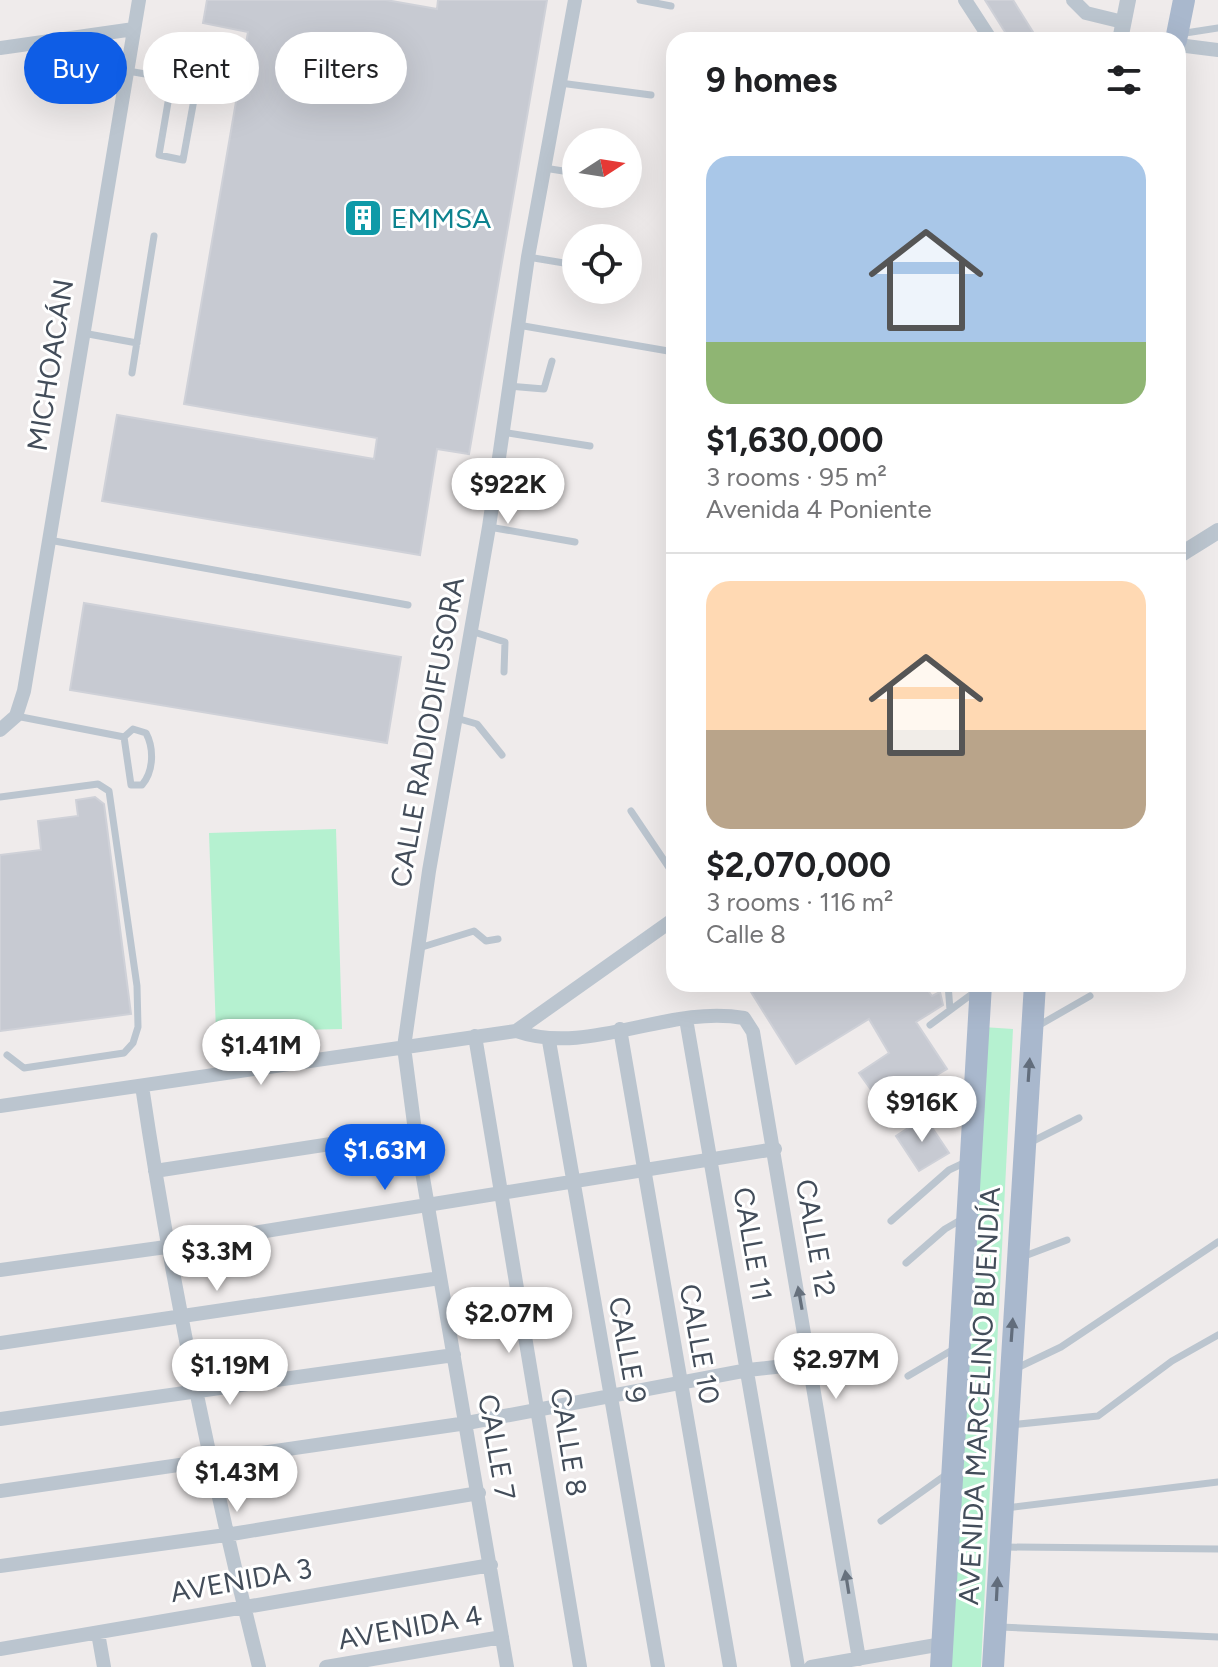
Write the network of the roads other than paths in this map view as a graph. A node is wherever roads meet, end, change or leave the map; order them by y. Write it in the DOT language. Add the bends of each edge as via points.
graph roads {
  1 [pos="139,0"];
  2 [pos="575,0"];
  3 [pos="640,0"];
  4 [pos="965,0"];
  5 [pos="1073,0"];
  6 [pos="1128,0"];
  7 [pos="1184,0"];
  8 [pos="671,6"];
  9 [pos="1123,22"];
  10 [pos="1218,28"];
  11 [pos="134,29"];
  12 [pos="114,32"];
  13 [pos="986,32"];
  14 [pos="1121,32"];
  15 [pos="1178,32"];
  16 [pos="1186,37"];
  17 [pos="1186,42"];
  18 [pos="24,45"];
  19 [pos="0,48"];
  20 [pos="1218,50"];
  21 [pos="127,65"];
  22 [pos="172,79"];
  23 [pos="560,83"];
  24 [pos="651,95"];
  25 [pos="121,104"];
  26 [pos="544,168"];
  27 [pos="562,171"];
  28 [pos="154,236"];
  29 [pos="528,257"];
  30 [pos="562,263"];
  31 [pos="518,325"];
  32 [pos="81,333"];
  33 [pos="137,343"];
  34 [pos="666,351"];
  35 [pos="552,361"];
  36 [pos="132,373"];
  37 [pos="508,386"];
  38 [pos="502,432"];
  39 [pos="590,446"];
  40 [pos="489,527"];
  41 [pos="1218,531"];
  42 [pos="49,540"];
  43 [pos="575,542"];
  44 [pos="1186,551"];
  45 [pos="408,605"];
  46 [pos="471,631"];
  47 [pos="504,672"];
  48 [pos="16,716"];
  49 [pos="456,718"];
  50 [pos="0,730"];
  51 [pos="124,737"];
  52 [pos="502,755"];
  53 [pos="0,797"];
  54 [pos="631,811"];
  55 [pos="666,863"];
  56 [pos="666,925"];
  57 [pos="498,939"];
  58 [pos="418,948"];
  59 [pos="949,992"];
  60 [pos="973,992"];
  61 [pos="981,992"];
  62 [pos="1034,992"];
  63 [pos="1090,996"];
  64 [pos="950,1010"];
  65 [pos="686,1019"];
  66 [pos="930,1025"];
  67 [pos="620,1029"];
  68 [pos="1032,1030"];
  69 [pos="516,1031"];
  70 [pos="475,1036"];
  71 [pos="549,1041"];
  72 [pos="404,1047"];
  73 [pos="7,1055"];
  74 [pos="142,1086"];
  75 [pos="0,1106"];
  76 [pos="1079,1118"];
  77 [pos="415,1131"];
  78 [pos="1024,1146"];
  79 [pos="775,1149"];
  80 [pos="712,1157"];
  81 [pos="971,1160"];
  82 [pos="645,1169"];
  83 [pos="155,1171"];
  84 [pos="572,1181"];
  85 [pos="501,1192"];
  86 [pos="428,1204"];
  87 [pos="967,1216"];
  88 [pos="891,1221"];
  89 [pos="1067,1240"];
  90 [pos="1218,1242"];
  91 [pos="166,1247"];
  92 [pos="1016,1259"];
  93 [pos="906,1263"];
  94 [pos="0,1270"];
  95 [pos="440,1278"];
  96 [pos="179,1318"];
  97 [pos="1218,1335"];
  98 [pos="0,1343"];
  99 [pos="960,1346"];
  100 [pos="454,1355"];
  101 [pos="811,1363"];
  102 [pos="748,1370"];
  103 [pos="1009,1371"];
  104 [pos="908,1376"];
  105 [pos="680,1383"];
  106 [pos="195,1393"];
  107 [pos="609,1397"];
  108 [pos="538,1410"];
  109 [pos="0,1419"];
  110 [pos="467,1423"];
  111 [pos="1005,1426"];
  112 [pos="209,1462"];
  113 [pos="952,1471"];
  114 [pos="1218,1482"];
  115 [pos="0,1491"];
  116 [pos="479,1493"];
  117 [pos="1001,1508"];
  118 [pos="881,1521"];
  119 [pos="226,1535"];
  120 [pos="999,1547"];
  121 [pos="1218,1549"];
  122 [pos="491,1565"];
  123 [pos="0,1566"];
  124 [pos="244,1605"];
  125 [pos="995,1627"];
  126 [pos="98,1633"];
  127 [pos="502,1637"];
  128 [pos="1218,1637"];
  129 [pos="942,1644"];
  130 [pos="0,1649"];
  131 [pos="859,1659"];
  132 [pos="885,1661"];
  133 [pos="826,1666"];
  134 [pos="104,1667"];
  135 [pos="259,1667"];
  136 [pos="326,1667"];
  137 [pos="507,1667"];
  138 [pos="580,1667"];
  139 [pos="658,1667"];
  140 [pos="730,1667"];
  141 [pos="798,1667"];
  142 [pos="811,1667"];
  143 [pos="941,1667"];
  144 [pos="993,1667"];
  1 -- 11 [label="street, MICHOACÁN"];
  2 -- 23 [label="street, CALLE RADIODIFUSORA"];
  3 -- 8 [label="lane"];
  4 -- 13 [label="street"];
  5 -- 9 [label="street" via="1086,13"];
  6 -- 9 [label="street"];
  7 -- 15 [label="main road"];
  9 -- 14 [label="street"];
  10 -- 16 [label="lane"];
  11 -- 12 [label="street"];
  11 -- 21 [label="street, MICHOACÁN"];
  17 -- 20 [label="street"];
  18 -- 19 [label="street"];
  22 -- 22 [label="lane" via="159,155 183,160 197,83"];
  23 -- 24 [label="lane"];
  23 -- 26 [label="street, CALLE RADIODIFUSORA"];
  25 -- 32 [label="street, MICHOACÁN"];
  26 -- 27 [label="lane"];
  26 -- 29 [label="street, CALLE RADIODIFUSORA"];
  28 -- 33 [label="lane"];
  29 -- 30 [label="lane"];
  29 -- 31 [label="street, CALLE RADIODIFUSORA"];
  31 -- 34 [label="lane"];
  31 -- 37 [label="street, CALLE RADIODIFUSORA"];
  32 -- 33 [label="lane"];
  32 -- 42 [label="street, MICHOACÁN"];
  33 -- 36 [label="lane"];
  35 -- 37 [label="lane" via="544,389"];
  37 -- 38 [label="street, CALLE RADIODIFUSORA"];
  38 -- 39 [label="lane"];
  38 -- 40 [label="street, CALLE RADIODIFUSORA"];
  40 -- 43 [label="lane"];
  40 -- 46 [label="street, CALLE RADIODIFUSORA"];
  41 -- 44 [label="street"];
  42 -- 45 [label="lane"];
  42 -- 48 [label="street, MICHOACÁN"];
  46 -- 47 [label="lane" via="505,642"];
  46 -- 49 [label="street, CALLE RADIODIFUSORA"];
  48 -- 50 [label="street"];
  48 -- 51 [label="lane"];
  49 -- 52 [label="lane" via="477,724"];
  49 -- 58 [label="street, CALLE RADIODIFUSORA"];
  51 -- 51 [label="lane" via="133,729 146,733 152,743 149,776 142,785 131,785"];
  53 -- 73 [label="lane" via="98,784 109,791 137,986 138,1027 124,1053 24,1068"];
  54 -- 55 [label="lane"];
  56 -- 69 [label="street"];
  57 -- 58 [label="lane" via="486,941 474,931"];
  58 -- 72 [label="street, CALLE RADIODIFUSORA"];
  59 -- 64 [label="lane"];
  60 -- 64 [label="lane"];
  61 -- 81 [label="main road, AVENIDA MARCELINO BUENDÍA"];
  62 -- 68 [label="main road, AVENIDA MARCELINO BUENDÍA"];
  63 -- 68 [label="lane"];
  64 -- 66 [label="lane"];
  65 -- 67 [label="street"];
  65 -- 79 [label="street, CALLE 12" via="744,1018 753,1032"];
  65 -- 80 [label="street, CALLE 11"];
  67 -- 71 [label="street"];
  67 -- 82 [label="street, CALLE 10"];
  78 -- 68 [label="main road, AVENIDA MARCELINO BUENDÍA, one-way"];
  69 -- 70 [label="street"];
  69 -- 71 [label="street"];
  70 -- 72 [label="street"];
  70 -- 85 [label="street, CALLE 8"];
  71 -- 84 [label="street, CALLE 9"];
  72 -- 74 [label="street"];
  72 -- 77 [label="street, CALLE 7"];
  74 -- 75 [label="street"];
  74 -- 83 [label="street"];
  76 -- 78 [label="lane"];
  77 -- 83 [label="street"];
  77 -- 86 [label="street, CALLE 7"];
  78 -- 92 [label="main road, AVENIDA MARCELINO BUENDÍA"];
  79 -- 80 [label="street"];
  101 -- 79 [label="street, CALLE 12, one-way"];
  80 -- 82 [label="street"];
  80 -- 102 [label="street, CALLE 11"];
  81 -- 87 [label="main road, AVENIDA MARCELINO BUENDÍA"];
  81 -- 88 [label="lane" via="949,1170"];
  82 -- 84 [label="street"];
  82 -- 105 [label="street, CALLE 10"];
  83 -- 91 [label="street"];
  84 -- 85 [label="street"];
  84 -- 107 [label="street, CALLE 9"];
  85 -- 86 [label="street"];
  85 -- 108 [label="street, CALLE 8"];
  86 -- 91 [label="street"];
  86 -- 95 [label="street, CALLE 7"];
  87 -- 93 [label="lane"];
  87 -- 99 [label="main road, AVENIDA MARCELINO BUENDÍA"];
  89 -- 92 [label="lane"];
  90 -- 103 [label="lane" via="1061,1347"];
  91 -- 94 [label="street"];
  91 -- 96 [label="street"];
  103 -- 92 [label="main road, AVENIDA MARCELINO BUENDÍA, one-way"];
  95 -- 96 [label="street"];
  95 -- 100 [label="street, CALLE 7"];
  96 -- 98 [label="street"];
  96 -- 106 [label="street"];
  97 -- 111 [label="lane" via="1172,1361 1098,1416"];
  99 -- 104 [label="lane"];
  99 -- 113 [label="main road, AVENIDA MARCELINO BUENDÍA"];
  100 -- 106 [label="street"];
  100 -- 110 [label="street, CALLE 7"];
  101 -- 102 [label="street"];
  131 -- 101 [label="street, CALLE 12, one-way"];
  102 -- 105 [label="street"];
  102 -- 141 [label="street, CALLE 11"];
  103 -- 111 [label="main road, AVENIDA MARCELINO BUENDÍA"];
  105 -- 107 [label="street"];
  105 -- 140 [label="street, CALLE 10"];
  106 -- 109 [label="street"];
  106 -- 112 [label="street"];
  107 -- 108 [label="street"];
  107 -- 139 [label="street, CALLE 9"];
  108 -- 110 [label="street"];
  108 -- 138 [label="street, CALLE 8"];
  110 -- 112 [label="street"];
  110 -- 116 [label="street, CALLE 7"];
  111 -- 117 [label="main road, AVENIDA MARCELINO BUENDÍA"];
  112 -- 115 [label="street"];
  112 -- 119 [label="street"];
  113 -- 118 [label="lane"];
  113 -- 129 [label="main road, AVENIDA MARCELINO BUENDÍA"];
  114 -- 117 [label="lane"];
  116 -- 119 [label="street"];
  116 -- 122 [label="street, CALLE 7"];
  117 -- 120 [label="main road, AVENIDA MARCELINO BUENDÍA"];
  119 -- 123 [label="street"];
  119 -- 124 [label="street"];
  120 -- 121 [label="lane"];
  125 -- 120 [label="main road, AVENIDA MARCELINO BUENDÍA, one-way"];
  122 -- 124 [label="street, AVENIDA 3"];
  122 -- 127 [label="street, CALLE 7"];
  124 -- 126 [label="street, AVENIDA 3"];
  124 -- 135 [label="street"];
  125 -- 128 [label="lane"];
  125 -- 144 [label="main road, AVENIDA MARCELINO BUENDÍA"];
  126 -- 130 [label="street, AVENIDA 3"];
  126 -- 134 [label="street"];
  127 -- 136 [label="street, AVENIDA 4"];
  127 -- 137 [label="street, CALLE 7"];
  129 -- 132 [label="street"];
  129 -- 143 [label="main road, AVENIDA MARCELINO BUENDÍA"];
  131 -- 132 [label="street"];
  131 -- 133 [label="street"];
  133 -- 142 [label="street"];
}
